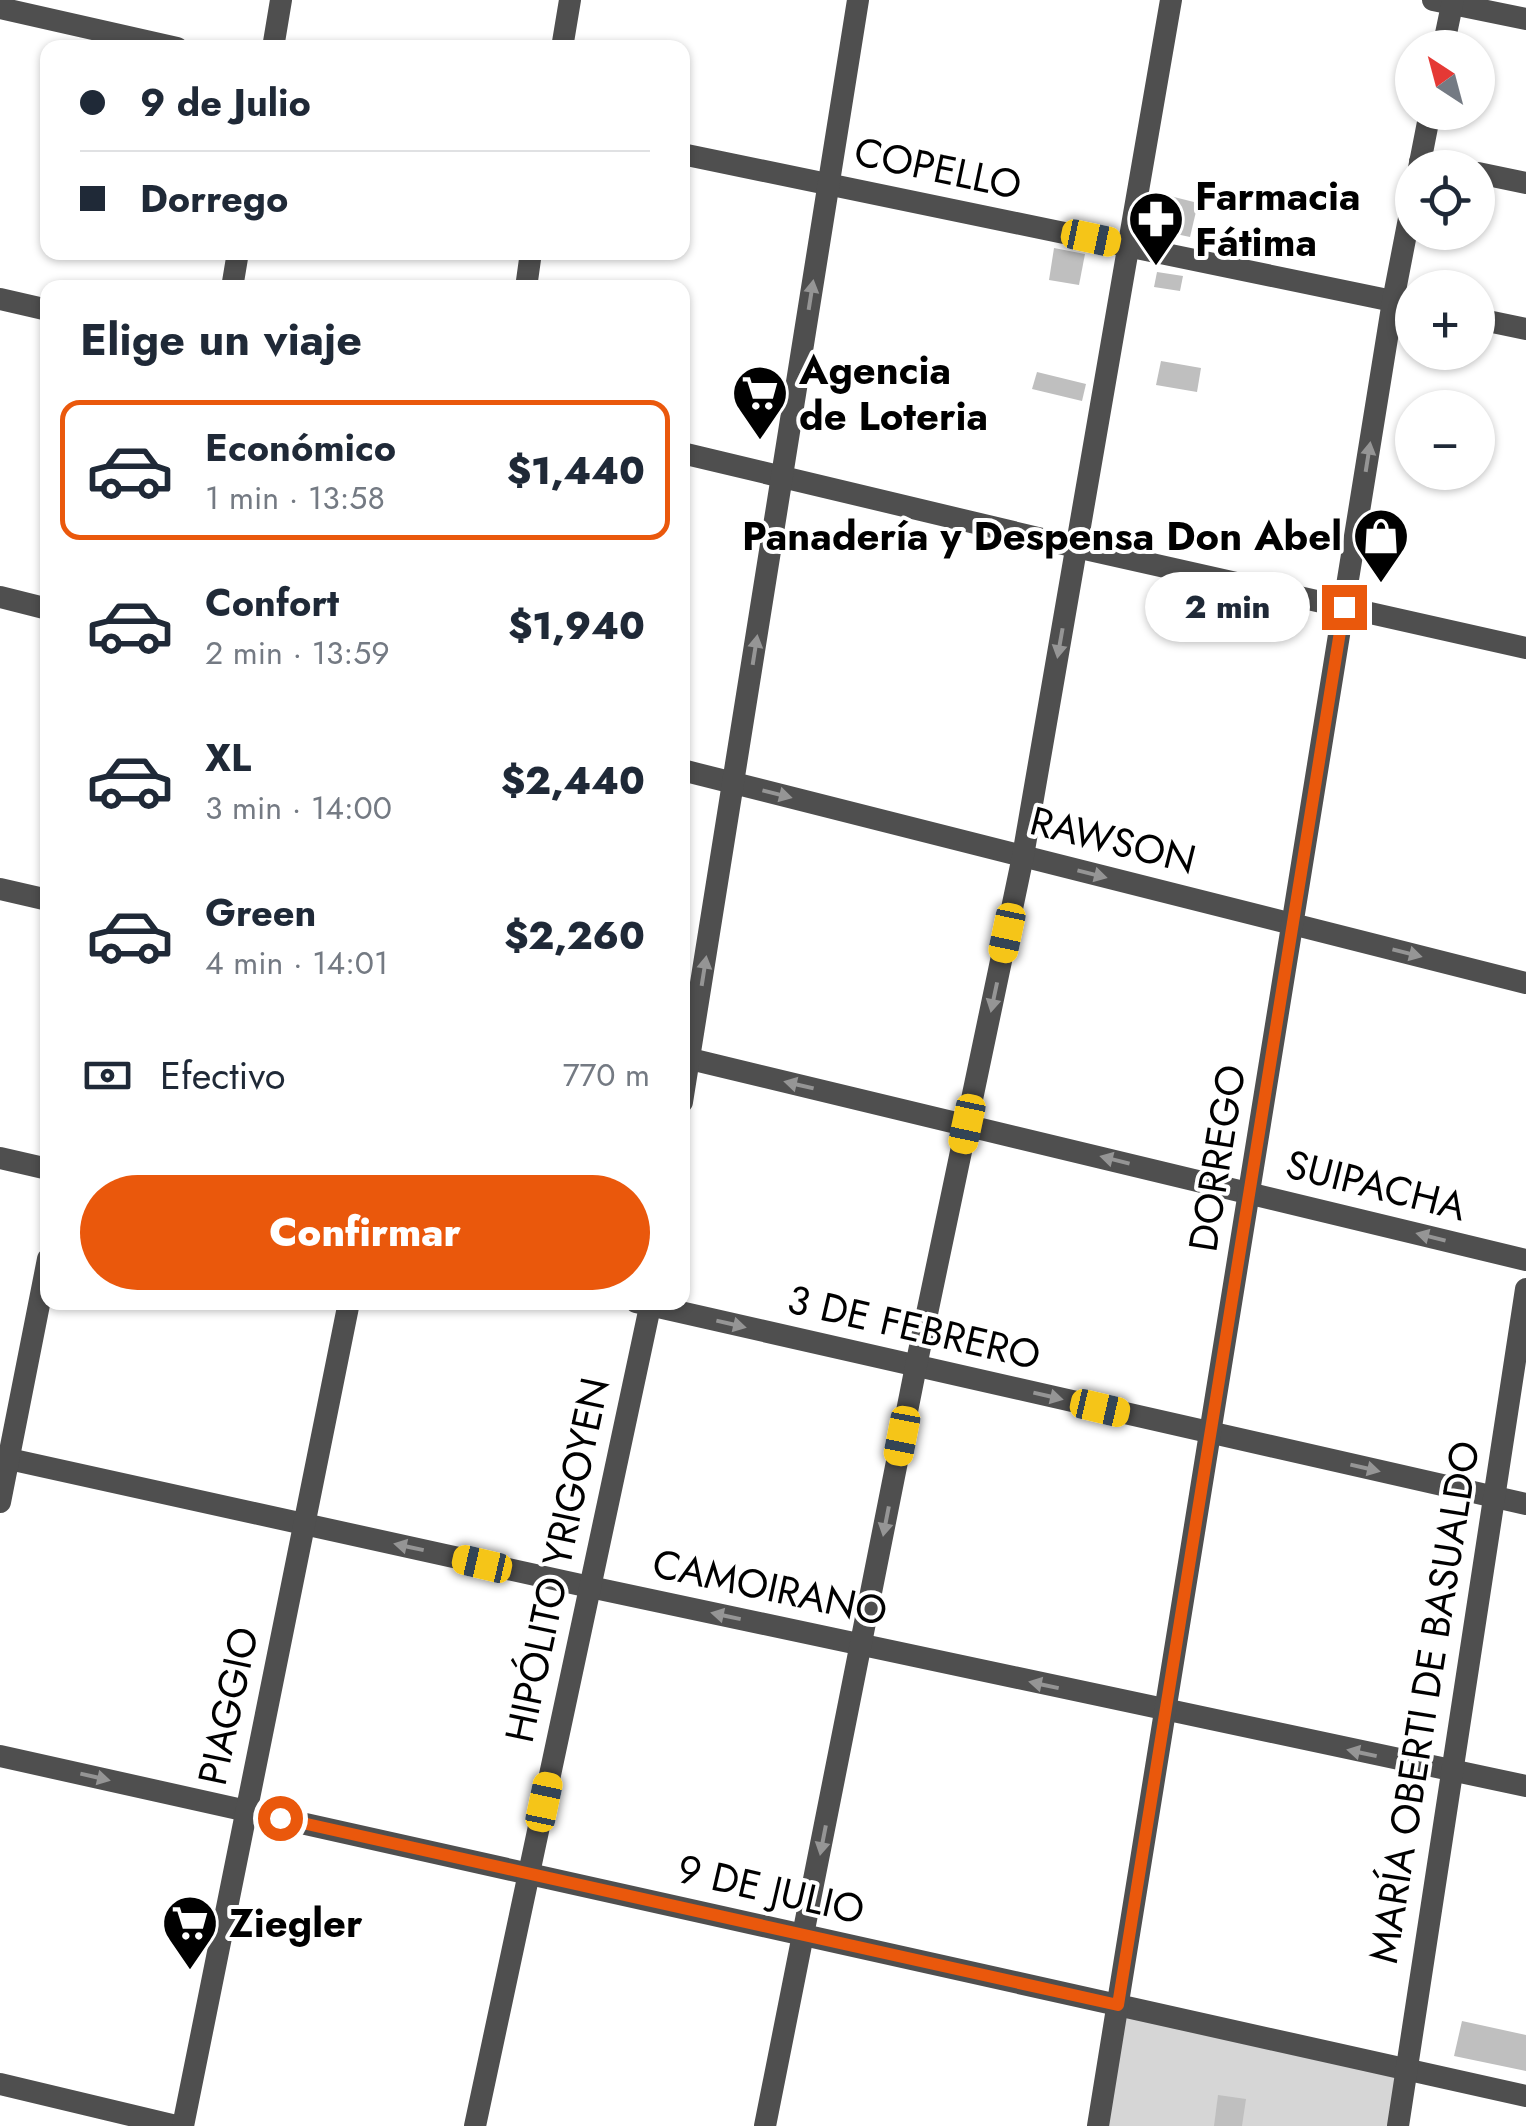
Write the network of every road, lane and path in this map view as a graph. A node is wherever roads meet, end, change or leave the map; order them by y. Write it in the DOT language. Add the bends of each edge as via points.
graph roads {
  1 [pos="281,0"];
  2 [pos="570,0"];
  3 [pos="858,0"];
  4 [pos="1170,0"];
  5 [pos="1446,1"];
  6 [pos="0,8"];
  7 [pos="1526,19"];
  8 [pos="1444,30"];
  9 [pos="142,40"];
  10 [pos="274,40"];
  11 [pos="563,40"];
  12 [pos="690,156"];
  13 [pos="1495,177"];
  14 [pos="1526,183"];
  15 [pos="828,184"];
  16 [pos="1128,246"];
  17 [pos="0,300"];
  18 [pos="1395,301"];
  19 [pos="40,308"];
  20 [pos="1495,323"];
  21 [pos="1526,330"];
  22 [pos="1395,344"];
  23 [pos="690,455"];
  24 [pos="782,477"];
  25 [pos="1076,547"];
  26 [pos="0,598"];
  27 [pos="1344,607"];
  28 [pos="40,608"];
  29 [pos="1526,648"];
  30 [pos="690,772"];
  31 [pos="734,783"];
  32 [pos="1023,856"];
  33 [pos="0,889"];
  34 [pos="40,898"];
  35 [pos="1292,924"];
  36 [pos="1526,984"];
  37 [pos="690,1035"];
  38 [pos="690,1059"];
  39 [pos="967,1124"];
  40 [pos="0,1158"];
  41 [pos="40,1167"];
  42 [pos="1249,1192"];
  43 [pos="1526,1260"];
  44 [pos="1526,1289"];
  45 [pos="40,1294"];
  46 [pos="347,1310"];
  47 [pos="645,1310"];
  48 [pos="672,1310"];
  49 [pos="916,1366"];
  50 [pos="1210,1433"];
  51 [pos="4,1458"];
  52 [pos="1494,1497"];
  53 [pos="0,1502"];
  54 [pos="1526,1504"];
  55 [pos="304,1524"];
  56 [pos="590,1587"];
  57 [pos="862,1646"];
  58 [pos="1166,1710"];
  59 [pos="0,1756"];
  60 [pos="1452,1772"];
  61 [pos="1526,1786"];
  62 [pos="245,1810"];
  63 [pos="528,1873"];
  64 [pos="805,1935"];
  65 [pos="1118,2005"];
  66 [pos="1406,2069"];
  67 [pos="0,2084"];
  68 [pos="1526,2096"];
  69 [pos="179,2126"];
  70 [pos="474,2126"];
  71 [pos="765,2126"];
  72 [pos="1098,2126"];
  73 [pos="1398,2126"];
  1 -- 10 [label="street"];
  2 -- 11 [label="street"];
  3 -- 15 [label="street"];
  4 -- 16 [label="street"];
  5 -- 7 [label="street"];
  5 -- 8 [label="street"];
  6 -- 9 [label="street"];
  12 -- 15 [label="street, COPELLO"];
  13 -- 14 [label="street"];
  15 -- 16 [label="street, COPELLO"];
  24 -- 15 [label="street, one-way"];
  16 -- 18 [label="street, COPELLO"];
  16 -- 25 [label="street"];
  17 -- 19 [label="street"];
  20 -- 21 [label="street"];
  27 -- 22 [label="street, DORREGO, one-way"];
  23 -- 24 [label="street"];
  24 -- 25 [label="street"];
  31 -- 24 [label="street, one-way"];
  25 -- 27 [label="street"];
  25 -- 32 [label="street, one-way"];
  26 -- 28 [label="street"];
  27 -- 29 [label="street"];
  27 -- 35 [label="street, DORREGO"];
  30 -- 31 [label="street, RAWSON"];
  31 -- 32 [label="street, RAWSON, one-way"];
  37 -- 31 [label="street, one-way"];
  32 -- 35 [label="street, RAWSON, one-way"];
  32 -- 39 [label="street, one-way"];
  33 -- 34 [label="street"];
  35 -- 36 [label="street, RAWSON, one-way"];
  35 -- 42 [label="street, DORREGO"];
  39 -- 38 [label="street, SUIPACHA, one-way"];
  42 -- 39 [label="street, SUIPACHA, one-way"];
  39 -- 49 [label="street"];
  40 -- 41 [label="street"];
  43 -- 42 [label="street, SUIPACHA, one-way"];
  42 -- 50 [label="street, DORREGO"];
  44 -- 52 [label="street, MARÍA OBERTI DE BASUALDO"];
  45 -- 51 [label="street"];
  46 -- 55 [label="street, PIAGGIO"];
  47 -- 56 [label="street, HIPÓLITO YRIGOYEN"];
  48 -- 49 [label="street, 3 DE FEBRERO, one-way"];
  49 -- 50 [label="street, 3 DE FEBRERO, one-way"];
  49 -- 57 [label="street, one-way"];
  50 -- 52 [label="street, 3 DE FEBRERO, one-way"];
  50 -- 58 [label="street, DORREGO"];
  51 -- 53 [label="street"];
  51 -- 55 [label="street, CAMOIRANO"];
  52 -- 54 [label="street, 3 DE FEBRERO"];
  52 -- 60 [label="street, MARÍA OBERTI DE BASUALDO"];
  56 -- 55 [label="street, CAMOIRANO, one-way"];
  55 -- 62 [label="street, PIAGGIO"];
  57 -- 56 [label="street, CAMOIRANO, one-way"];
  56 -- 63 [label="street, HIPÓLITO YRIGOYEN"];
  58 -- 57 [label="street, CAMOIRANO, one-way"];
  57 -- 64 [label="street, one-way"];
  60 -- 58 [label="street, CAMOIRANO, one-way"];
  58 -- 65 [label="street, DORREGO"];
  59 -- 62 [label="street, 9 DE JULIO, one-way"];
  60 -- 61 [label="street, CAMOIRANO"];
  60 -- 66 [label="street, MARÍA OBERTI DE BASUALDO"];
  62 -- 63 [label="street, 9 DE JULIO"];
  62 -- 69 [label="street, PIAGGIO"];
  63 -- 64 [label="street, 9 DE JULIO"];
  63 -- 70 [label="street, HIPÓLITO YRIGOYEN"];
  64 -- 65 [label="street, 9 DE JULIO"];
  64 -- 71 [label="street"];
  65 -- 66 [label="street, 9 DE JULIO"];
  65 -- 72 [label="street, DORREGO"];
  66 -- 68 [label="street, 9 DE JULIO"];
  66 -- 73 [label="street, MARÍA OBERTI DE BASUALDO"];
  67 -- 69 [label="street"];
}
